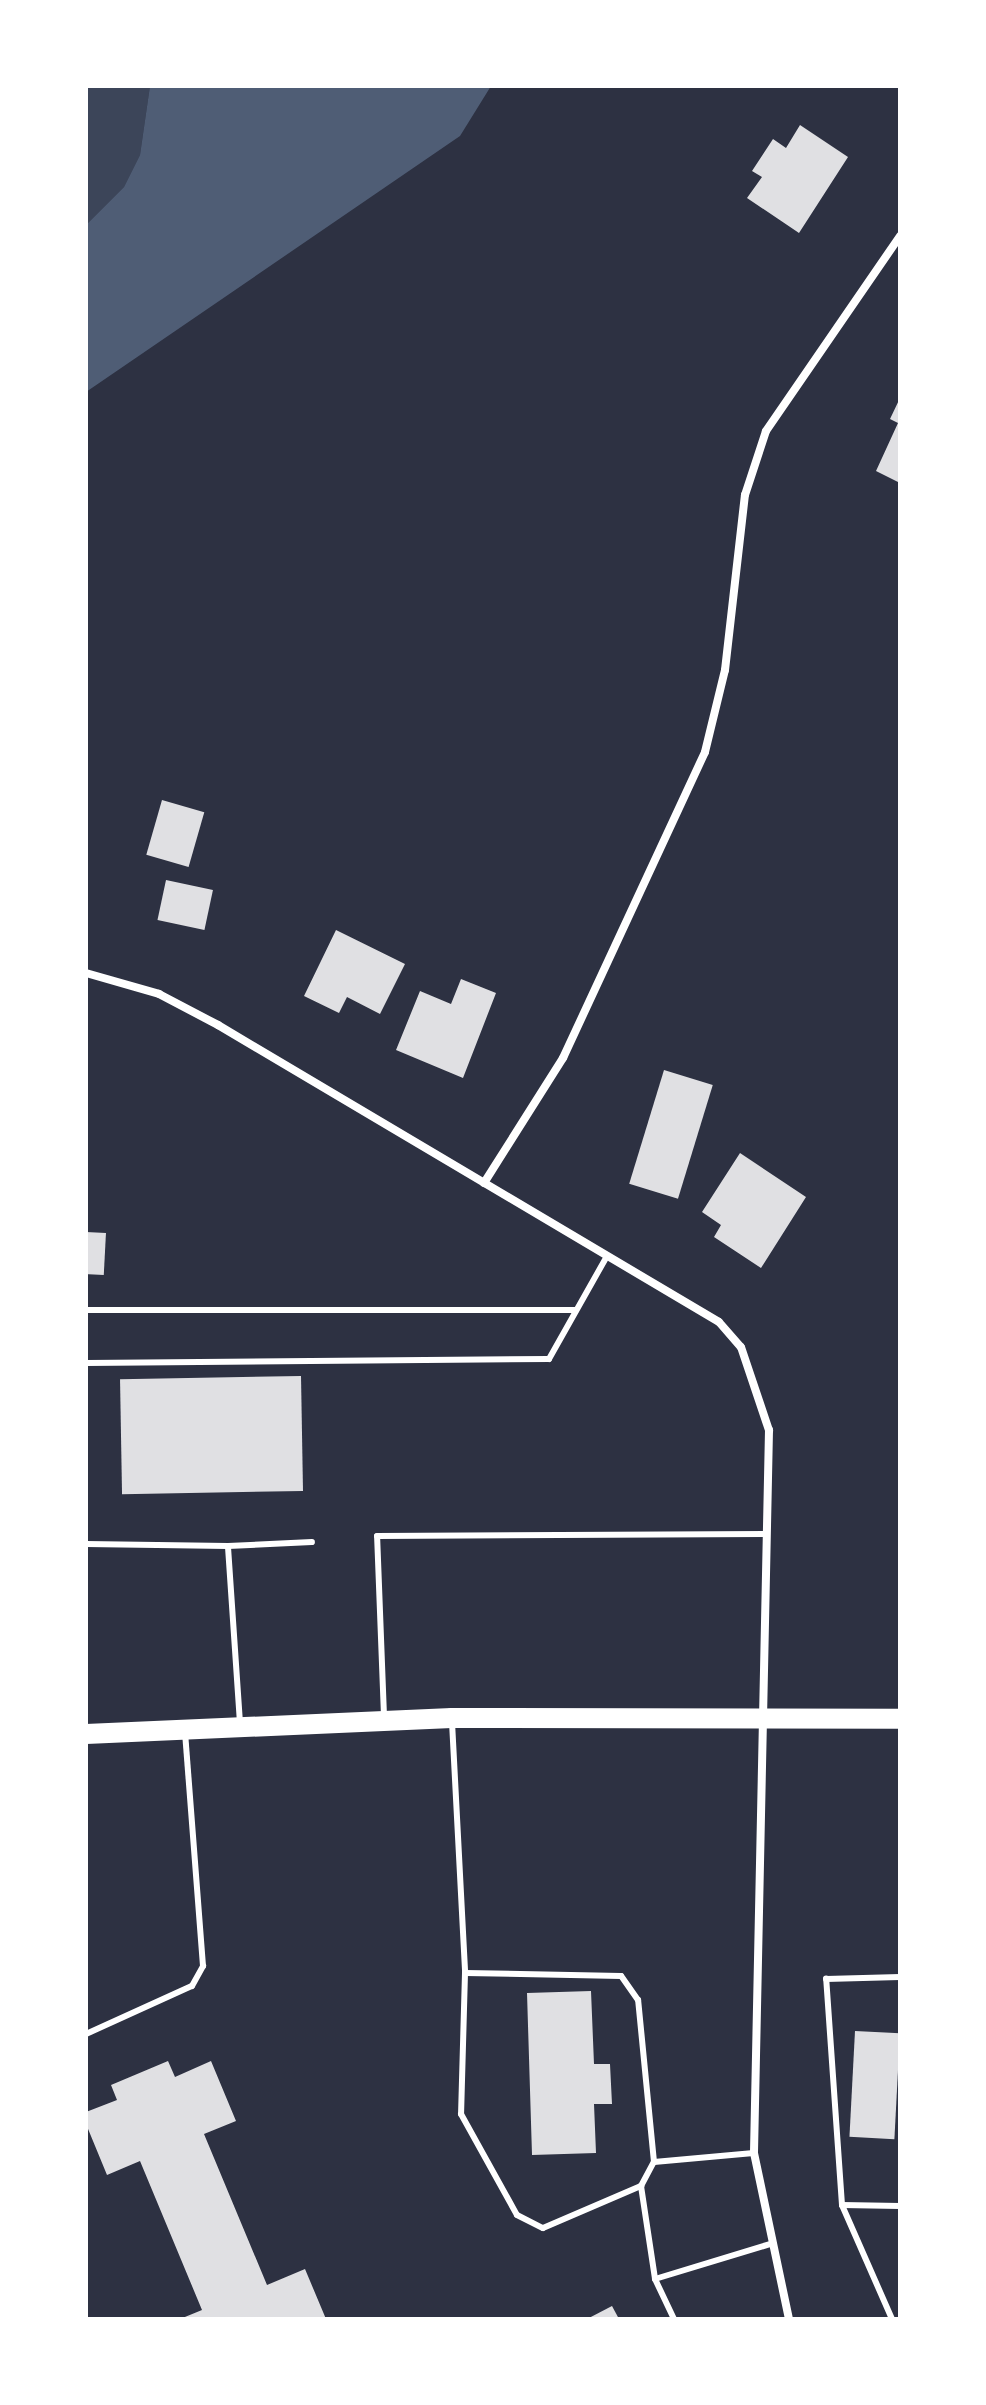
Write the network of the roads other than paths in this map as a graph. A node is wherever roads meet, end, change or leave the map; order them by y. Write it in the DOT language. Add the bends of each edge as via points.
graph roads {
  1 [pos="900,236"];
  2 [pos="86,973"];
  3 [pos="484,1183"];
  4 [pos="607,1256"];
  5 [pos="86,1310"];
  6 [pos="576,1310"];
  7 [pos="86,1363"];
  8 [pos="764,1534"];
  9 [pos="312,1542"];
  10 [pos="86,1544"];
  11 [pos="228,1546"];
  12 [pos="452,1718"];
  13 [pos="763,1718"];
  14 [pos="384,1719"];
  15 [pos="900,1719"];
  16 [pos="240,1723"];
  17 [pos="184,1727"];
  18 [pos="86,1734"];
  19 [pos="465,1973"];
  20 [pos="900,1977"];
  21 [pos="86,2034"];
  22 [pos="754,2153"];
  23 [pos="654,2162"];
  24 [pos="641,2186"];
  25 [pos="842,2205"];
  26 [pos="900,2206"];
  27 [pos="770,2244"];
  28 [pos="655,2279"];
  29 [pos="674,2319"];
  30 [pos="789,2319"];
  31 [pos="892,2319"];
  1 -- 3 [label="street" via="766,431 745,495 725,670 705,752 563,1058"];
  2 -- 3 [label="street" via="159,994 207,1019"];
  3 -- 4 [label="street"];
  4 -- 6 [label="lane"];
  4 -- 8 [label="street" via="719,1322 741,1347 769,1430"];
  5 -- 6 [label="lane"];
  6 -- 7 [label="lane" via="549,1359"];
  8 -- 13 [label="street"];
  8 -- 14 [label="lane" via="377,1536"];
  9 -- 11 [label="lane"];
  10 -- 11 [label="lane"];
  11 -- 16 [label="lane"];
  12 -- 13 [label="main road"];
  12 -- 14 [label="main road"];
  12 -- 19 [label="lane"];
  13 -- 15 [label="main road"];
  13 -- 22 [label="street"];
  14 -- 16 [label="main road"];
  16 -- 17 [label="main road"];
  17 -- 18 [label="main road"];
  17 -- 21 [label="lane" via="203,1966 192,1986"];
  19 -- 23 [label="lane" via="621,1976 638,2000"];
  19 -- 24 [label="lane" via="461,2114 517,2215 543,2228"];
  20 -- 25 [label="lane" via="826,1979"];
  22 -- 23 [label="lane"];
  22 -- 27 [label="street"];
  23 -- 24 [label="lane"];
  24 -- 28 [label="lane"];
  25 -- 26 [label="lane"];
  25 -- 31 [label="lane"];
  27 -- 28 [label="lane"];
  27 -- 30 [label="street"];
  28 -- 29 [label="lane"];
}
